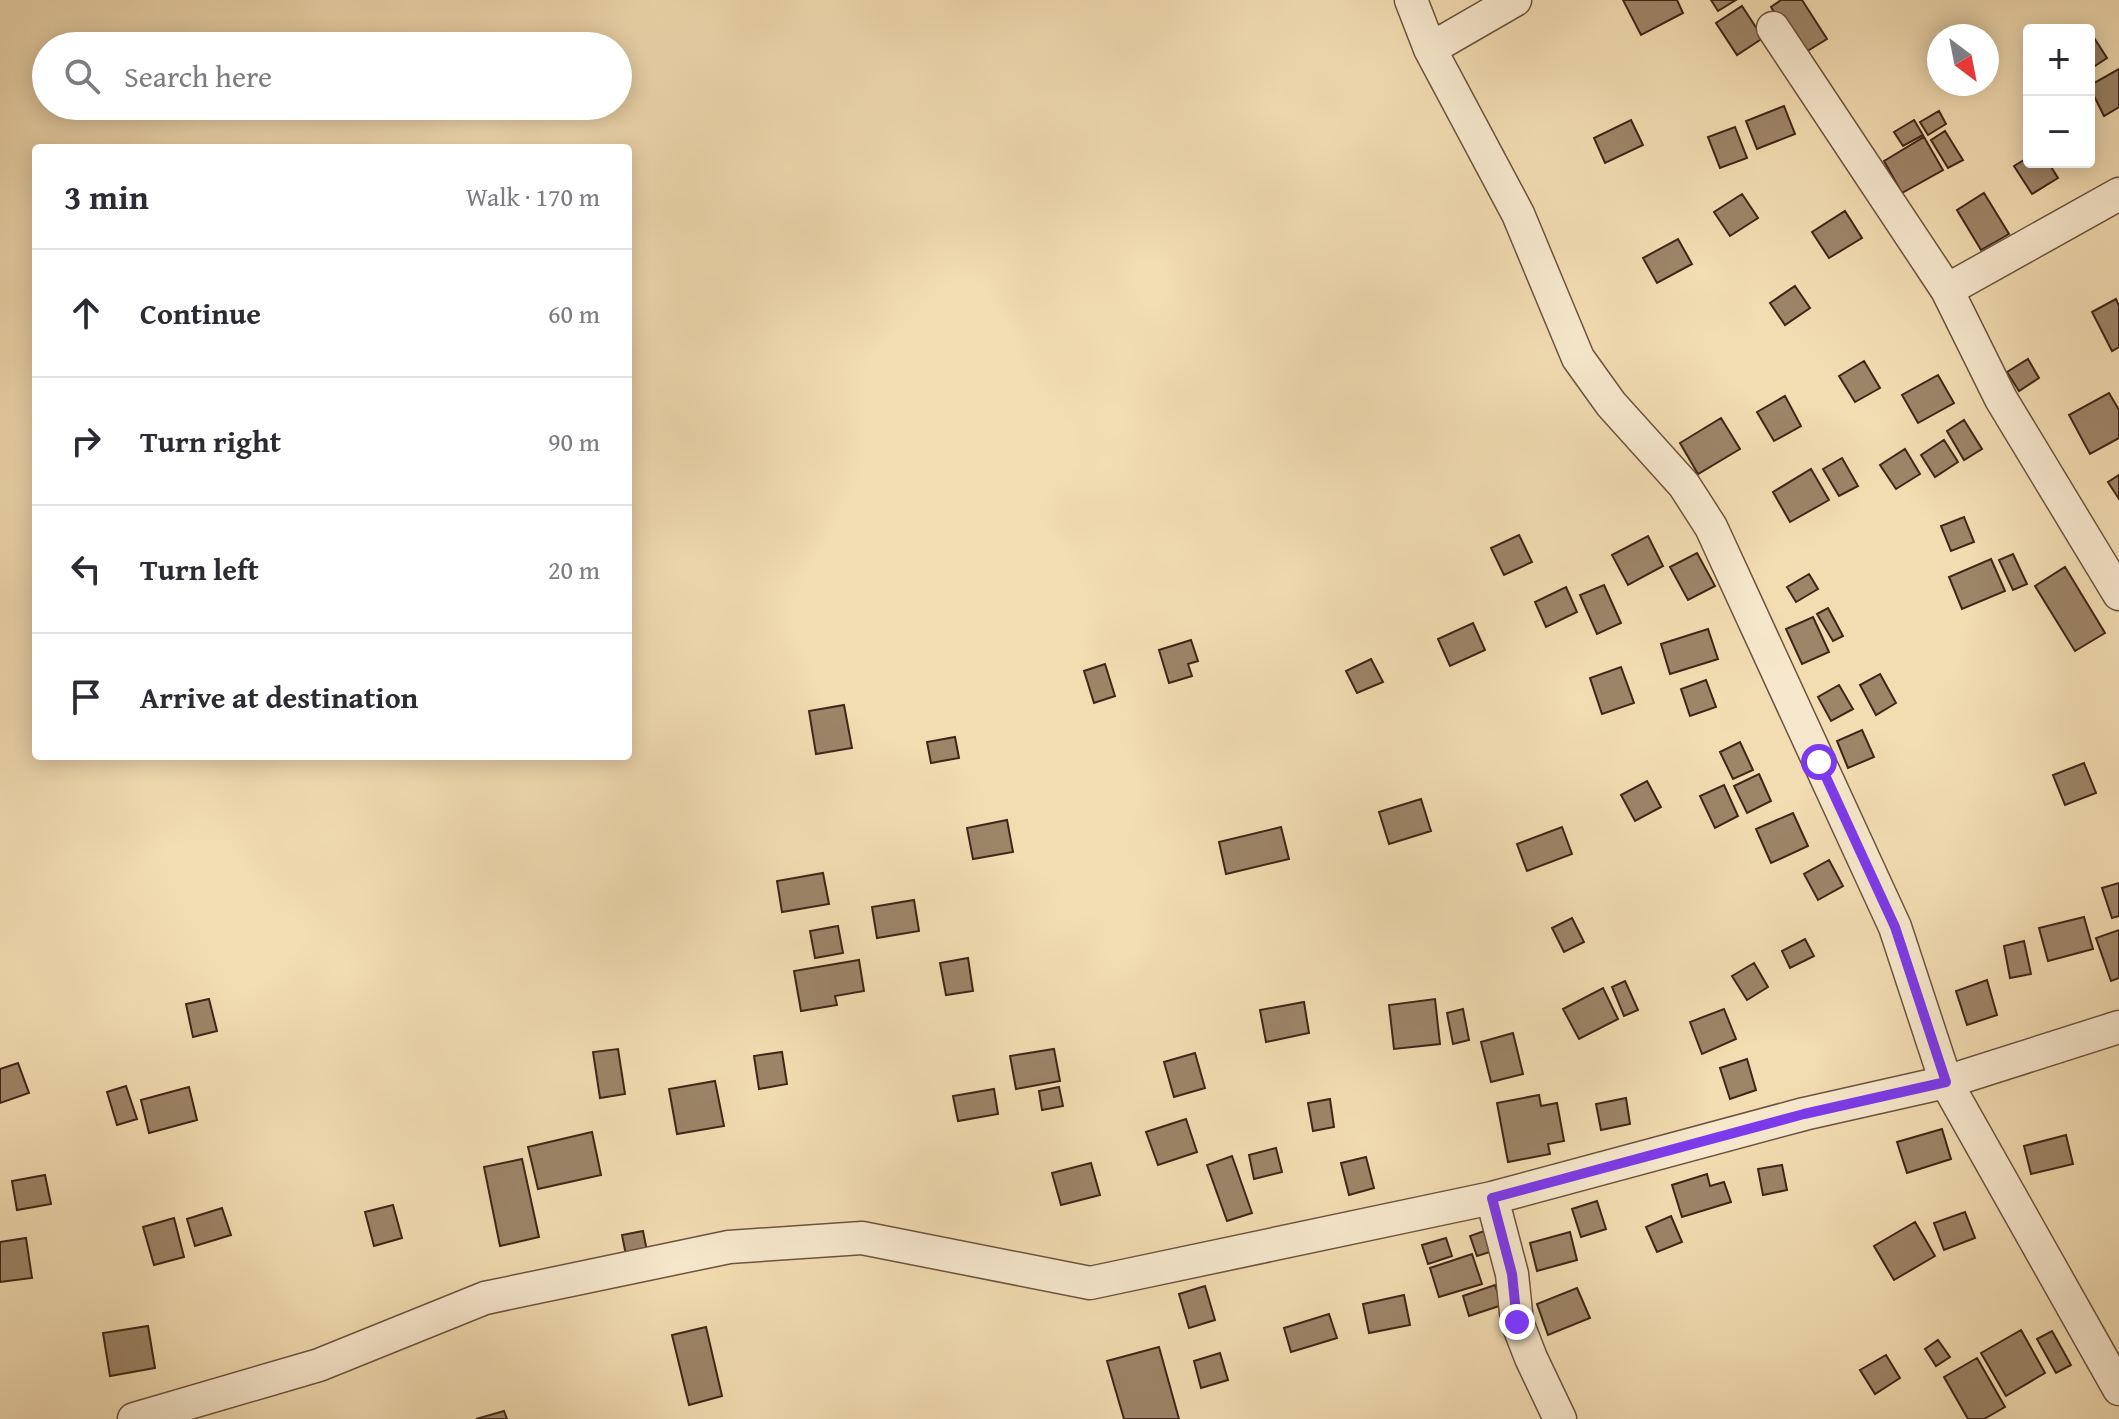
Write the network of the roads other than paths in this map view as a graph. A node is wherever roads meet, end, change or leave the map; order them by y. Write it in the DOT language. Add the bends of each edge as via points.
graph roads {
  1 [pos="1411,0"];
  2 [pos="1515,0"];
  3 [pos="1773,28"];
  4 [pos="1430,49"];
  5 [pos="2119,194"];
  6 [pos="1947,290"];
  7 [pos="2119,594"];
  8 [pos="2119,1027"];
  9 [pos="1946,1082"];
  10 [pos="1492,1198"];
  11 [pos="2119,1389"];
  12 [pos="134,1419"];
  13 [pos="1560,1419"];
  1 -- 4 [label="street"];
  2 -- 4 [label="street"];
  3 -- 6 [label="street"];
  4 -- 9 [label="street" via="1518,214 1578,358 1611,404 1684,485 1711,527 1895,927"];
  5 -- 6 [label="street"];
  6 -- 7 [label="street" via="2001,399"];
  8 -- 9 [label="street"];
  9 -- 10 [label="street" via="1804,1114"];
  9 -- 11 [label="street"];
  10 -- 12 [label="street" via="1090,1283 862,1238 729,1247 485,1298 319,1365"];
  10 -- 13 [label="street" via="1512,1274 1517,1322"];
}
